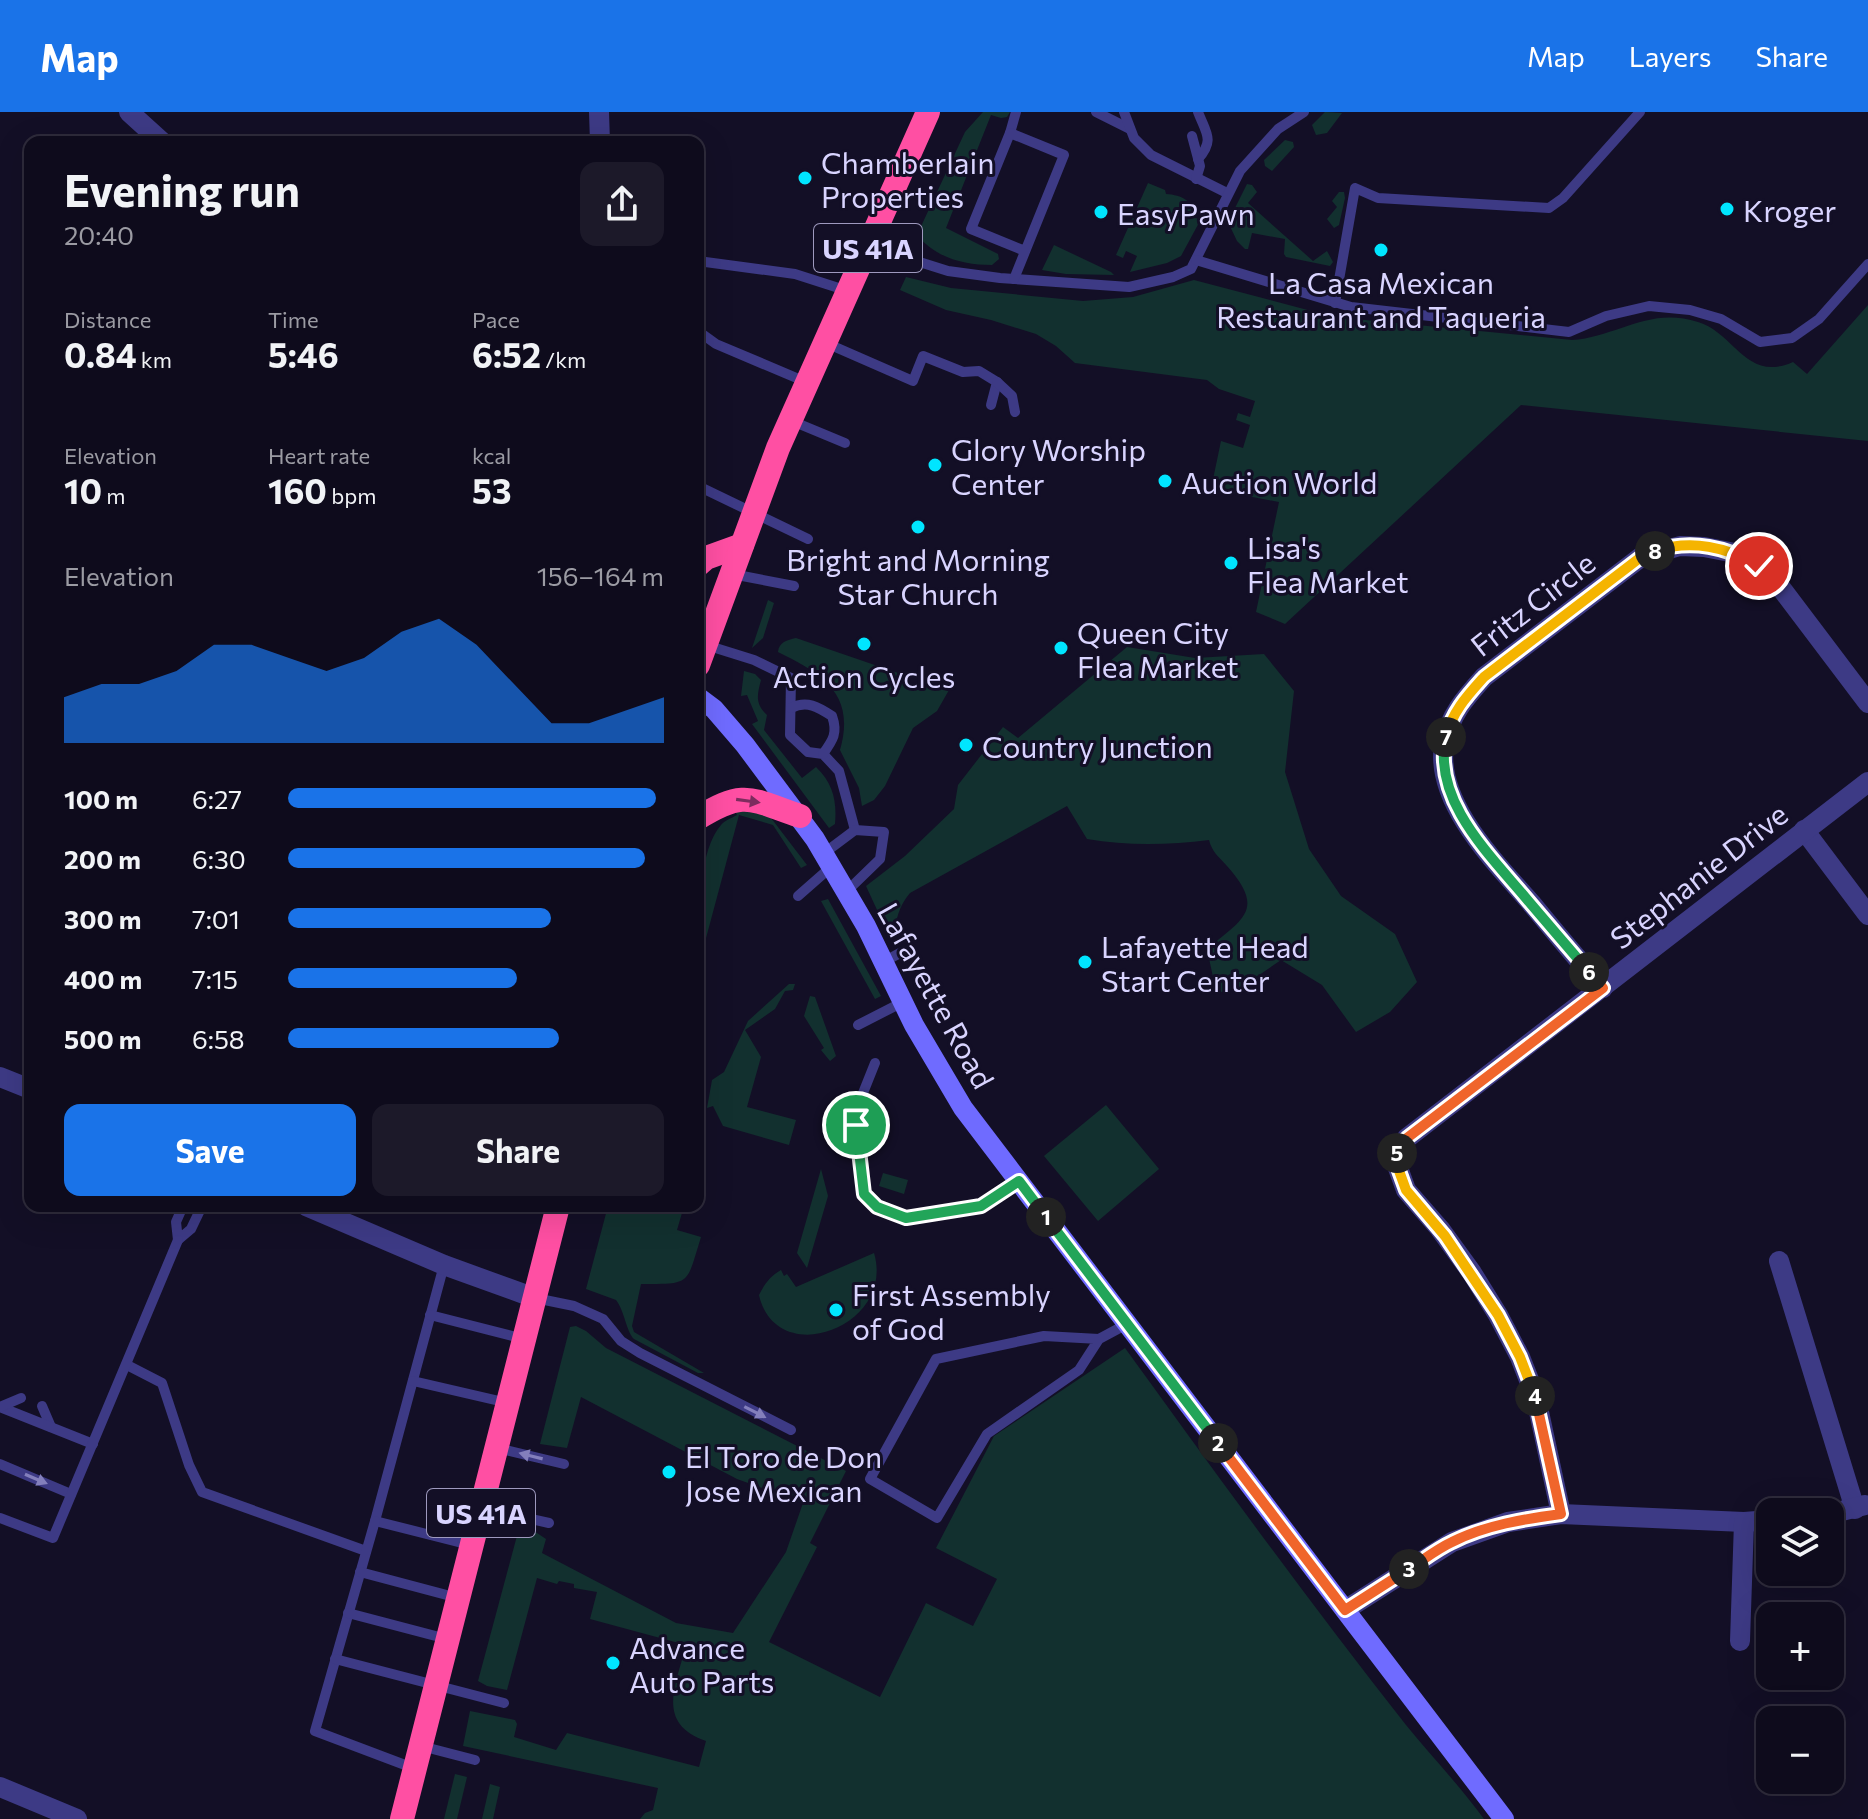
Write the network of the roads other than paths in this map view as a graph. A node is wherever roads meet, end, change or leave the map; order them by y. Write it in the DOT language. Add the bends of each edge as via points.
graph roads {
  1 [pos="129,112"];
  2 [pos="599,112"];
  3 [pos="928,112"];
  4 [pos="1016,112"];
  5 [pos="1096,112"];
  6 [pos="1124,112"];
  7 [pos="1198,112"];
  8 [pos="1304,112"];
  9 [pos="1640,112"];
  10 [pos="1130,129"];
  11 [pos="1010,133"];
  12 [pos="155,136"];
  13 [pos="600,136"];
  14 [pos="1192,136"];
  15 [pos="1198,159"];
  16 [pos="1196,179"];
  17 [pos="1227,193"];
  18 [pos="872,240"];
  19 [pos="1025,251"];
  20 [pos="1196,260"];
  21 [pos="704,262"];
  22 [pos="1868,264"];
  23 [pos="1014,279"];
  24 [pos="850,292"];
  25 [pos="1335,303"];
  26 [pos="704,335"];
  27 [pos="824,342"];
  28 [pos="806,382"];
  29 [pos="997,382"];
  30 [pos="991,405"];
  31 [pos="1015,412"];
  32 [pos="790,421"];
  33 [pos="845,443"];
  34 [pos="704,489"];
  35 [pos="754,512"];
  36 [pos="808,539"];
  37 [pos="742,545"];
  38 [pos="704,560"];
  39 [pos="730,574"];
  40 [pos="794,586"];
  41 [pos="704,646"];
  42 [pos="704,654"];
  43 [pos="704,702"];
  44 [pos="1868,703"];
  45 [pos="791,708"];
  46 [pos="823,754"];
  47 [pos="1868,782"];
  48 [pos="704,814"];
  49 [pos="800,816"];
  50 [pos="855,830"];
  51 [pos="1804,830"];
  52 [pos="827,860"];
  53 [pos="846,892"];
  54 [pos="798,896"];
  55 [pos="1868,915"];
  56 [pos="902,952"];
  57 [pos="883,962"];
  58 [pos="1603,988"];
  59 [pos="903,1002"];
  60 [pos="858,1025"];
  61 [pos="875,1063"];
  62 [pos="0,1077"];
  63 [pos="24,1087"];
  64 [pos="1019,1181"];
  65 [pos="180,1212"];
  66 [pos="199,1212"];
  67 [pos="320,1212"];
  68 [pos="556,1212"];
  69 [pos="178,1240"];
  70 [pos="1779,1261"];
  71 [pos="444,1265"];
  72 [pos="535,1298"];
  73 [pos="430,1315"];
  74 [pos="1127,1324"];
  75 [pos="524,1339"];
  76 [pos="1099,1339"];
  77 [pos="127,1365"];
  78 [pos="413,1381"];
  79 [pos="21,1398"];
  80 [pos="508,1403"];
  81 [pos="42,1406"];
  82 [pos="0,1407"];
  83 [pos="51,1427"];
  84 [pos="791,1430"];
  85 [pos="93,1444"];
  86 [pos="497,1448"];
  87 [pos="0,1464"];
  88 [pos="564,1464"];
  89 [pos="71,1494"];
  90 [pos="1862,1506"];
  91 [pos="482,1508"];
  92 [pos="1561,1514"];
  93 [pos="0,1518"];
  94 [pos="375,1521"];
  95 [pos="1756,1521"];
  96 [pos="1744,1522"];
  97 [pos="549,1523"];
  98 [pos="472,1545"];
  99 [pos="366,1551"];
  100 [pos="360,1572"];
  101 [pos="459,1598"];
  102 [pos="1345,1610"];
  103 [pos="348,1613"];
  104 [pos="447,1639"];
  105 [pos="1740,1641"];
  106 [pos="335,1659"];
  107 [pos="437,1685"];
  108 [pos="504,1703"];
  109 [pos="418,1758"];
  110 [pos="475,1760"];
  111 [pos="0,1787"];
  112 [pos="77,1819"];
  113 [pos="402,1819"];
  114 [pos="1504,1819"];
  1 -- 12 [label="street"];
  2 -- 13 [label="street"];
  3 -- 18 [label="highway, US 41A"];
  4 -- 11 [label="lane"];
  5 -- 10 [label="lane"];
  6 -- 10 [label="lane"];
  7 -- 15 [label="lane" via="1209,139"];
  8 -- 17 [label="lane" via="1278,129"];
  9 -- 25 [label="lane" via="1549,208 1378,198 1355,188"];
  10 -- 16 [label="lane" via="1151,155"];
  11 -- 19 [label="lane" via="1064,155"];
  11 -- 19 [label="lane" via="971,229"];
  14 -- 15 [label="lane"];
  15 -- 16 [label="lane"];
  16 -- 17 [label="lane"];
  17 -- 20 [label="lane"];
  18 -- 23 [label="lane" via="948,271"];
  18 -- 24 [label="highway, US 41A"];
  19 -- 23 [label="lane"];
  20 -- 23 [label="lane" via="1191,269 1173,277 1129,287"];
  20 -- 25 [label="lane"];
  21 -- 24 [label="lane" via="795,274"];
  22 -- 25 [label="lane" via="1810,326 1792,338 1760,342 1721,319 1649,306 1569,332"];
  24 -- 27 [label="highway, US 41A"];
  26 -- 28 [label="lane"];
  27 -- 28 [label="highway, US 41A"];
  27 -- 29 [label="lane" via="913,381 923,356 963,372 979,371"];
  28 -- 32 [label="highway, US 41A"];
  29 -- 30 [label="lane"];
  29 -- 31 [label="lane" via="1012,396"];
  32 -- 33 [label="lane"];
  32 -- 35 [label="highway, US 41A"];
  34 -- 35 [label="lane"];
  35 -- 36 [label="lane"];
  35 -- 37 [label="highway, US 41A"];
  37 -- 38 [label="highway"];
  37 -- 39 [label="highway, US 41A"];
  39 -- 40 [label="lane"];
  39 -- 41 [label="highway, US 41A"];
  42 -- 45 [label="lane" via="754,660 791,678"];
  43 -- 49 [label="main road, Lafayette Road"];
  44 -- 58 [label="street, Fritz Circle" via="1772,576 1740,554 1704,547 1666,548 1641,557 1484,677 1450,722 1445,776 1476,839"];
  45 -- 46 [label="lane" via="790,735 808,752"];
  45 -- 46 [label="lane" via="802,703 832,716 835,738"];
  46 -- 50 [label="lane" via="839,771"];
  47 -- 51 [label="street, Stephanie Drive"];
  48 -- 49 [label="highway, one-way" via="736,798"];
  49 -- 52 [label="main road, Lafayette Road"];
  50 -- 52 [label="lane"];
  50 -- 53 [label="lane" via="884,832 880,859"];
  51 -- 55 [label="street"];
  51 -- 58 [label="street, Stephanie Drive"];
  52 -- 53 [label="main road, Lafayette Road"];
  52 -- 54 [label="lane"];
  53 -- 57 [label="main road, Lafayette Road"];
  56 -- 57 [label="lane"];
  57 -- 59 [label="main road, Lafayette Road"];
  58 -- 92 [label="street, Stephanie Drive" via="1407,1138 1394,1157 1406,1190 1472,1273 1520,1357 1536,1398"];
  59 -- 60 [label="lane"];
  59 -- 64 [label="main road, Lafayette Road" via="963,1108"];
  61 -- 64 [label="lane" via="857,1108 856,1125 864,1194 877,1207 906,1218 981,1206"];
  62 -- 63 [label="street"];
  64 -- 74 [label="main road, Lafayette Road"];
  65 -- 69 [label="lane"];
  66 -- 69 [label="lane"];
  67 -- 71 [label="street"];
  68 -- 72 [label="highway, US 41A"];
  69 -- 77 [label="lane"];
  70 -- 90 [label="street"];
  71 -- 72 [label="street"];
  71 -- 73 [label="lane"];
  72 -- 75 [label="highway, US 41A"];
  72 -- 84 [label="lane, one-way" via="603,1319 621,1341 640,1353"];
  73 -- 75 [label="lane"];
  73 -- 78 [label="lane"];
  74 -- 76 [label="lane"];
  74 -- 102 [label="main road, Lafayette Road"];
  75 -- 80 [label="highway, US 41A"];
  76 -- 76 [label="lane" via="1044,1336 936,1359 870,1479 937,1518 987,1434 1079,1370"];
  77 -- 85 [label="lane"];
  77 -- 99 [label="lane" via="162,1383 202,1492"];
  78 -- 80 [label="lane"];
  78 -- 94 [label="lane"];
  79 -- 82 [label="lane"];
  80 -- 86 [label="highway, US 41A"];
  81 -- 83 [label="lane"];
  82 -- 83 [label="lane"];
  83 -- 85 [label="lane"];
  85 -- 89 [label="lane"];
  88 -- 86 [label="lane, one-way"];
  86 -- 91 [label="highway, US 41A"];
  87 -- 89 [label="lane, one-way"];
  89 -- 93 [label="lane" via="53,1538"];
  91 -- 97 [label="lane"];
  91 -- 98 [label="highway, US 41A"];
  92 -- 96 [label="street"];
  92 -- 102 [label="street" via="1508,1522 1452,1542"];
  94 -- 98 [label="lane"];
  94 -- 99 [label="lane"];
  95 -- 96 [label="street"];
  96 -- 105 [label="street"];
  98 -- 101 [label="highway, US 41A"];
  99 -- 100 [label="lane"];
  100 -- 101 [label="lane"];
  100 -- 103 [label="lane"];
  101 -- 104 [label="highway, US 41A"];
  102 -- 114 [label="main road, Lafayette Road"];
  103 -- 104 [label="lane"];
  103 -- 106 [label="lane"];
  104 -- 107 [label="highway, US 41A"];
  106 -- 107 [label="lane"];
  106 -- 109 [label="lane" via="315,1731"];
  107 -- 108 [label="lane"];
  107 -- 109 [label="highway, US 41A"];
  109 -- 110 [label="lane"];
  109 -- 113 [label="highway, US 41A"];
  111 -- 112 [label="street"];
}
